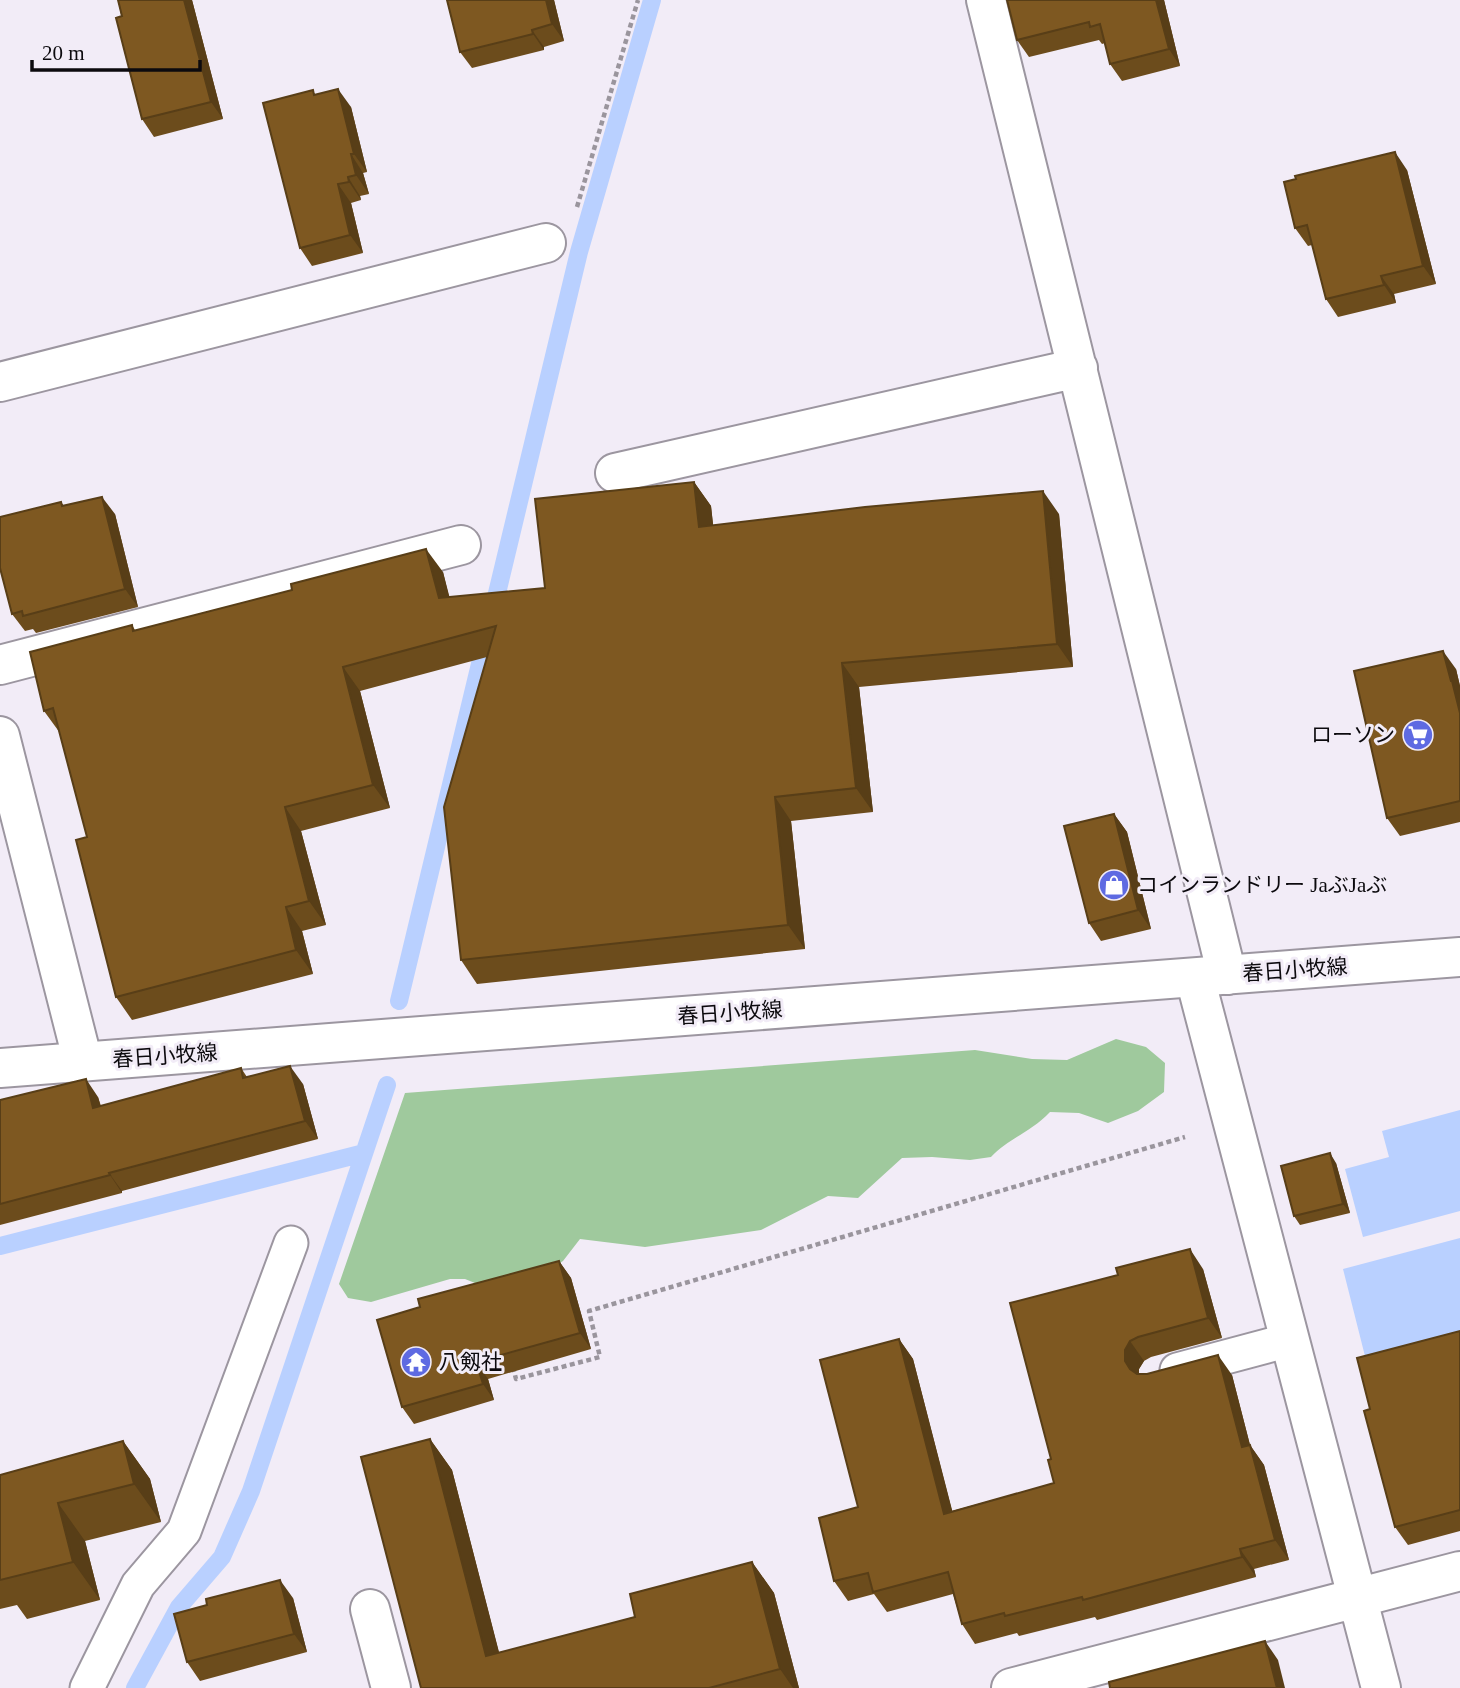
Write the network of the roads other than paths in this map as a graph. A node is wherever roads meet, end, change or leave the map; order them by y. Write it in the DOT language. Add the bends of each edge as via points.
graph roads {
  1 [pos="986,0"];
  2 [pos="546,243"];
  3 [pos="1078,368"];
  4 [pos="0,382"];
  5 [pos="615,473"];
  6 [pos="461,545"];
  7 [pos="0,665"];
  8 [pos="0,736"];
  9 [pos="1460,957"];
  10 [pos="1211,976"];
  11 [pos="83,1062"];
  12 [pos="0,1068"];
  13 [pos="290,1243"];
  14 [pos="1289,1340"];
  15 [pos="1157,1375"];
  16 [pos="1460,1571"];
  17 [pos="1357,1598"];
  18 [pos="370,1609"];
  19 [pos="88,1688"];
  20 [pos="391,1688"];
  21 [pos="1011,1688"];
  22 [pos="1381,1688"];
  1 -- 3 [label="street"];
  2 -- 4 [label="street"];
  3 -- 5 [label="street"];
  3 -- 10 [label="street"];
  6 -- 7 [label="street"];
  8 -- 11 [label="street"];
  9 -- 10 [label="street, 春日小牧線"];
  10 -- 11 [label="street, 春日小牧線"];
  10 -- 14 [label="street" via="1233,1123"];
  11 -- 12 [label="street, 春日小牧線"];
  13 -- 19 [label="lane" via="184,1531 138,1585"];
  14 -- 15 [label="lane"];
  14 -- 17 [label="street"];
  16 -- 17 [label="street"];
  17 -- 21 [label="street"];
  17 -- 22 [label="street"];
  18 -- 20 [label="street"];
}
